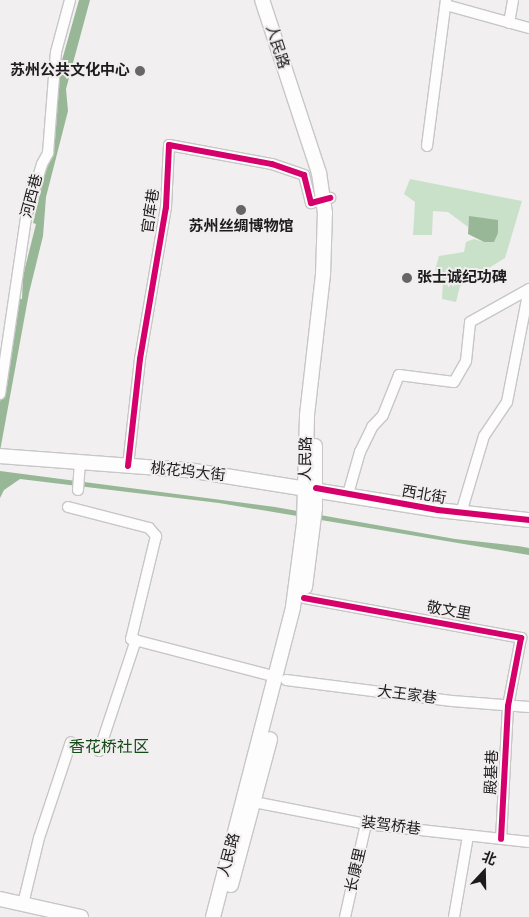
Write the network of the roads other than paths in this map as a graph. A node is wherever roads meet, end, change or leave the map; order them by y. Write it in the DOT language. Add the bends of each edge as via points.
graph roads {
  1 [pos="70,0"];
  2 [pos="262,0"];
  3 [pos="271,0"];
  4 [pos="513,0"];
  5 [pos="446,2"];
  6 [pos="509,23"];
  7 [pos="529,28"];
  8 [pos="427,146"];
  9 [pos="327,199"];
  10 [pos="529,289"];
  11 [pos="0,394"];
  12 [pos="0,456"];
  13 [pos="80,461"];
  14 [pos="128,466"];
  15 [pos="310,488"];
  16 [pos="78,490"];
  17 [pos="348,494"];
  18 [pos="68,507"];
  19 [pos="461,513"];
  20 [pos="529,520"];
  21 [pos="308,525"];
  22 [pos="304,598"];
  23 [pos="136,640"];
  24 [pos="281,678"];
  25 [pos="508,706"];
  26 [pos="529,707"];
  27 [pos="71,742"];
  28 [pos="99,751"];
  29 [pos="254,802"];
  30 [pos="366,824"];
  31 [pos="468,836"];
  32 [pos="501,839"];
  33 [pos="529,842"];
  34 [pos="0,899"];
  35 [pos="23,904"];
  36 [pos="80,917"];
  37 [pos="212,917"];
  38 [pos="222,917"];
  39 [pos="345,917"];
  40 [pos="454,917"];
  1 -- 11 [label="street, 河西巷" via="56,52 48,153 26,216"];
  2 -- 9 [label="main road, 人民路"];
  3 -- 9 [label="main road, 人民路" via="322,157"];
  4 -- 6 [label="street"];
  5 -- 6 [label="street"];
  5 -- 8 [label="street"];
  6 -- 7 [label="street"];
  9 -- 14 [label="street, 官库巷" via="311,203 304,175 222,152 169,145 166,207 142,349"];
  9 -- 15 [label="main road, 人民路" via="332,256"];
  10 -- 17 [label="street" via="470,322 466,361 454,382 399,375 383,415 372,427 360,452"];
  10 -- 19 [label="street" via="507,402 484,436"];
  12 -- 13 [label="main road, 桃花坞大街"];
  13 -- 14 [label="main road, 桃花坞大街"];
  13 -- 16 [label="street"];
  14 -- 15 [label="main road, 桃花坞大街"];
  15 -- 17 [label="main road, 西北街"];
  15 -- 21 [label="main road, 人民路"];
  17 -- 19 [label="main road, 西北街"];
  18 -- 23 [label="street" via="149,528 156,536 131,639"];
  19 -- 20 [label="main road, 西北街"];
  21 -- 22 [label="main road, 人民路"];
  21 -- 24 [label="main road, 人民路"];
  22 -- 24 [label="main road, 人民路"];
  22 -- 25 [label="street, 敬文里" via="521,638"];
  23 -- 24 [label="street, 大王家巷"];
  23 -- 28 [label="street"];
  24 -- 25 [label="street, 大王家巷"];
  24 -- 29 [label="main road, 人民路"];
  24 -- 37 [label="main road, 人民路"];
  25 -- 26 [label="street, 大王家巷"];
  25 -- 32 [label="street, 殿基巷"];
  27 -- 35 [label="street" via="39,838"];
  29 -- 30 [label="street, 装驾桥巷"];
  29 -- 38 [label="main road, 人民路"];
  30 -- 31 [label="street, 装驾桥巷"];
  30 -- 39 [label="street, 长康里"];
  31 -- 32 [label="street, 装驾桥巷"];
  31 -- 40 [label="street"];
  32 -- 33 [label="street, 装驾桥巷"];
  34 -- 35 [label="main road"];
  35 -- 36 [label="main road"];
}
